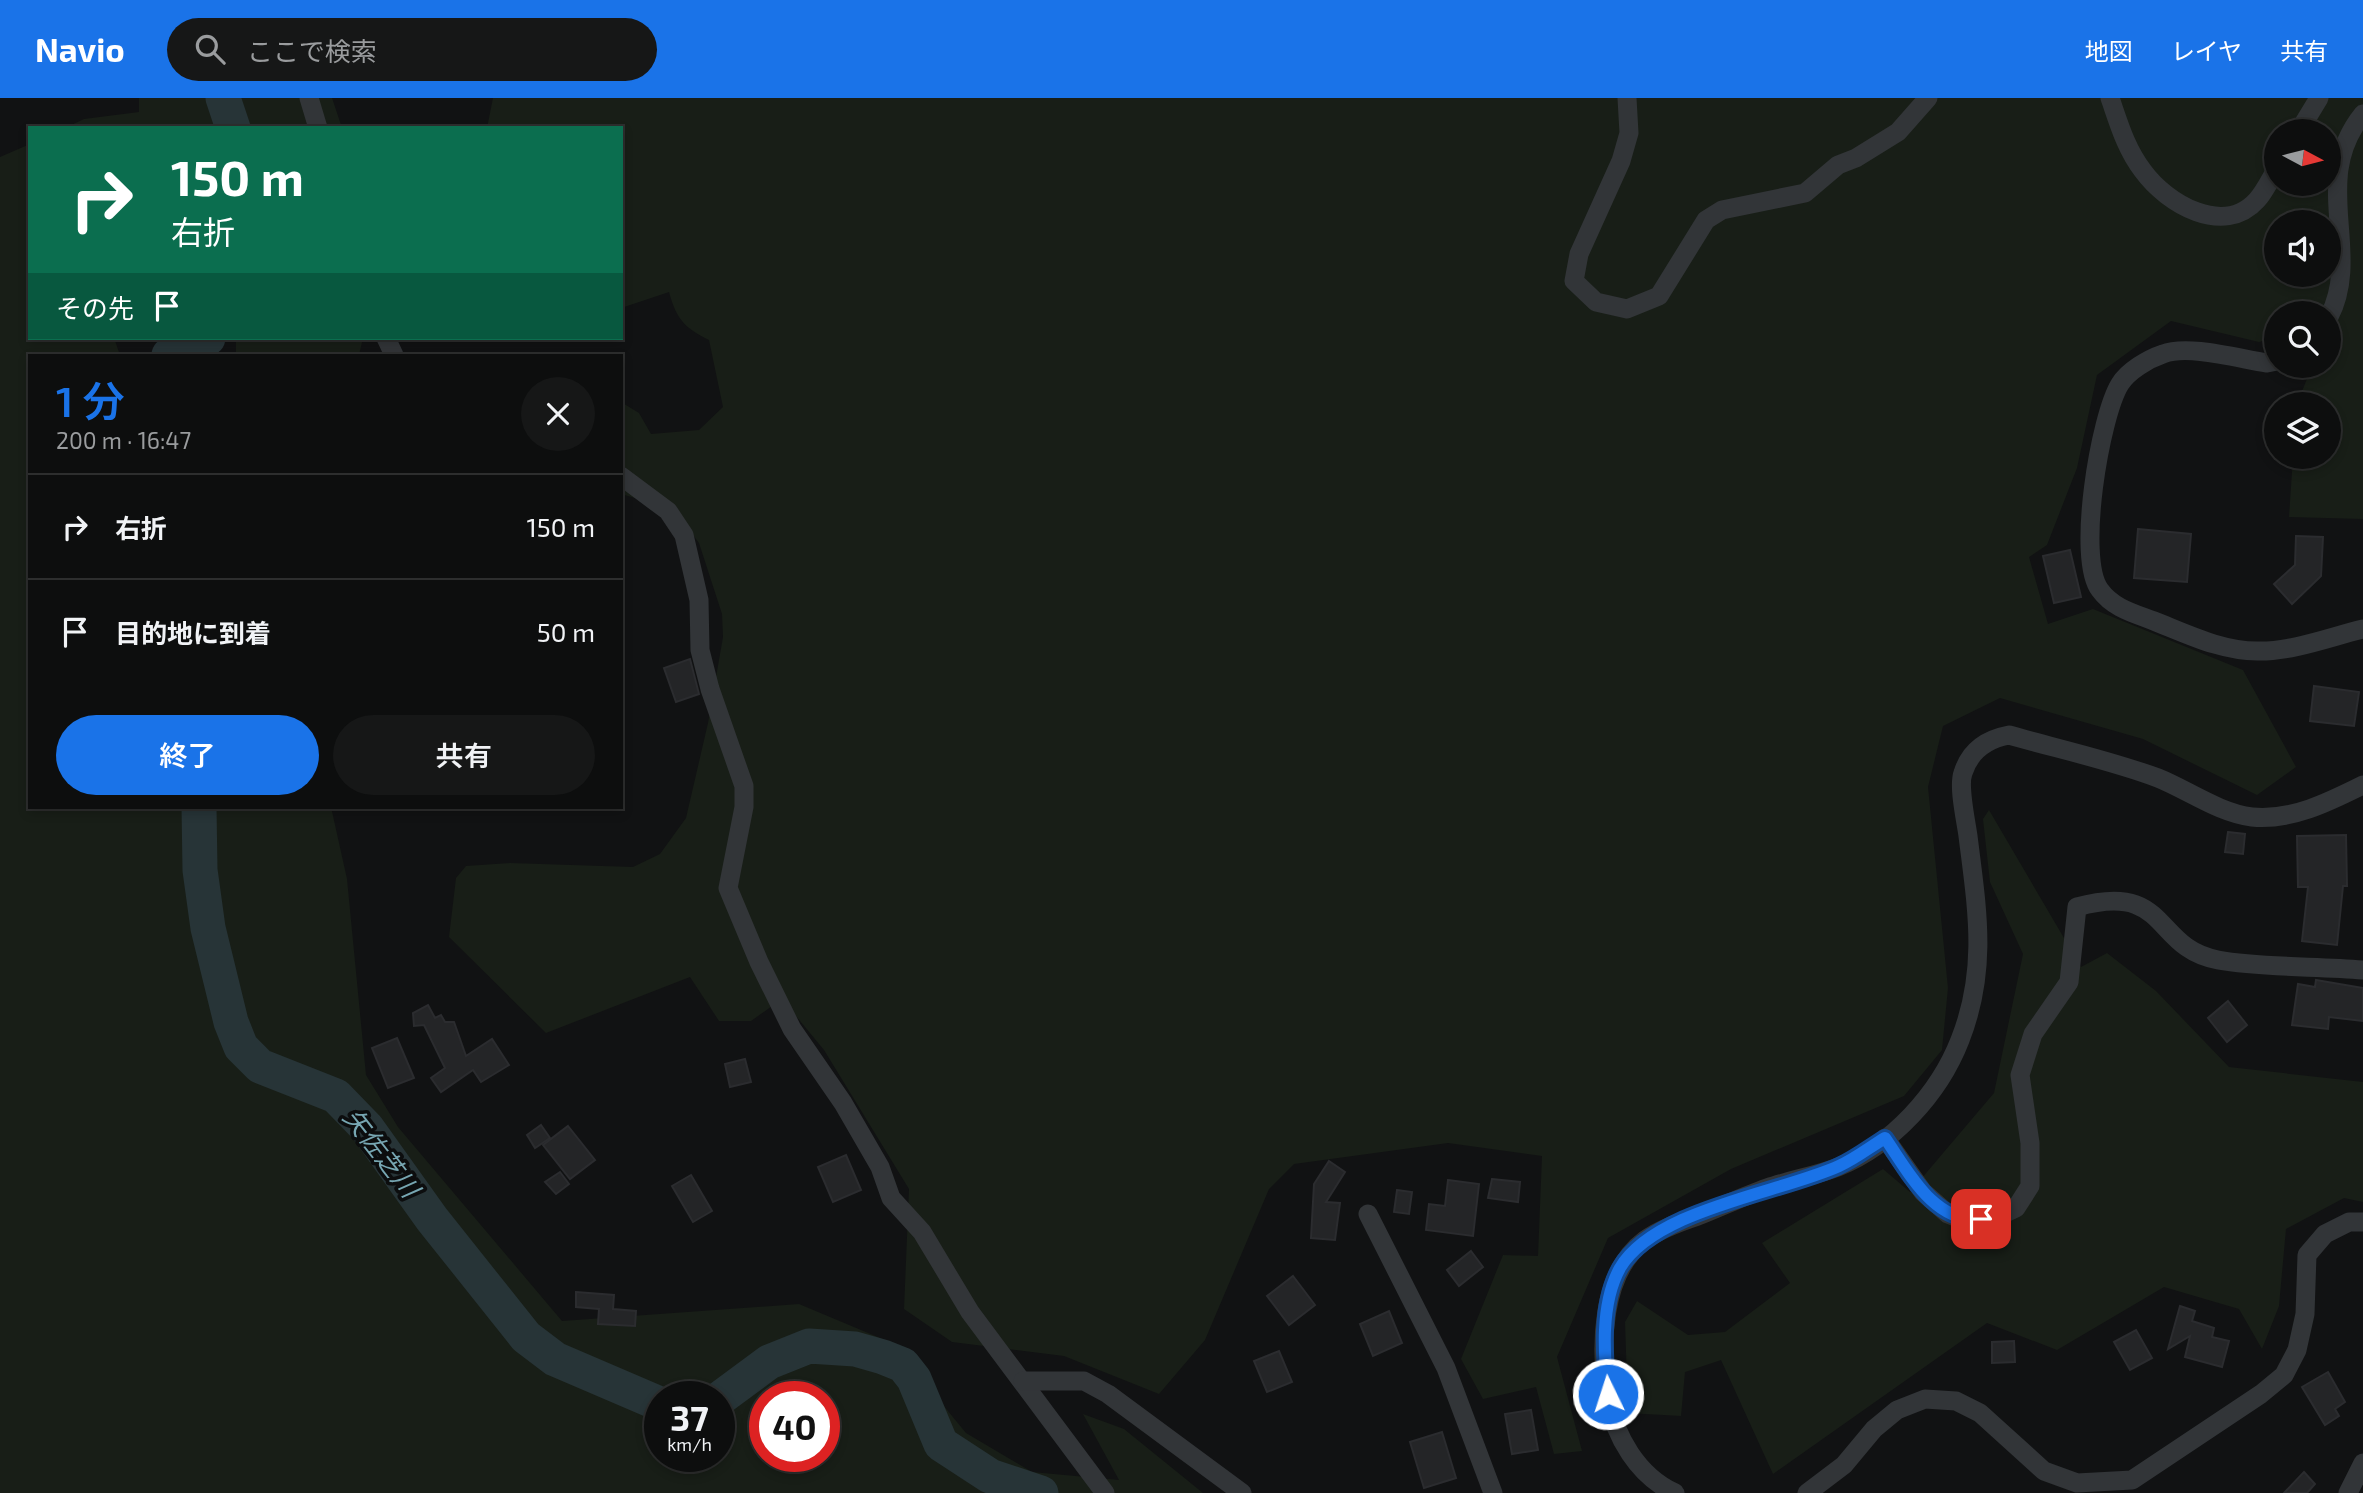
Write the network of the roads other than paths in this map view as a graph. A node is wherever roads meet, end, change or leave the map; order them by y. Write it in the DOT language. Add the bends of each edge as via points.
graph roads {
  1 [pos="309,98"];
  2 [pos="1627,98"];
  3 [pos="1928,98"];
  4 [pos="2110,98"];
  5 [pos="2319,98"];
  6 [pos="2363,114"];
  7 [pos="2306,119"];
  8 [pos="317,126"];
  9 [pos="2264,189"];
  10 [pos="2337,301"];
  11 [pos="2264,363"];
  12 [pos="623,477"];
  13 [pos="2363,629"];
  14 [pos="2363,785"];
  15 [pos="2363,970"];
  16 [pos="1885,1138"];
  17 [pos="1367,1214"];
  18 [pos="2363,1222"];
  19 [pos="1023,1381"];
  20 [pos="2363,1463"];
  21 [pos="1104,1491"];
  22 [pos="1242,1493"];
  23 [pos="1493,1493"];
  24 [pos="1675,1493"];
  25 [pos="1807,1493"];
  26 [pos="2348,1493"];
  1 -- 8 [label="street"];
  2 -- 3 [label="street" via="1629,133 1621,161 1579,254 1574,281 1596,302 1627,309 1659,296 1706,220 1722,210 1805,192 1838,165 1898,132"];
  4 -- 9 [label="street" via="2126,143 2144,173 2178,202 2212,218 2234,216 2257,201"];
  5 -- 7 [label="street"];
  6 -- 10 [label="street" via="2341,150 2337,184 2343,276"];
  11 -- 13 [label="street" via="2189,351 2164,353 2121,382 2103,432 2088,539 2098,588 2114,605 2226,648 2260,652"];
  12 -- 19 [label="street" via="668,511 684,535 699,600 701,650 710,689 744,786 728,888 759,962 792,1029 880,1167 891,1198 922,1232 970,1312"];
  14 -- 16 [label="street" via="2292,814 2251,817 2158,778 2009,736 1992,738 1978,747 1962,774 1980,940 1972,1001 1960,1040 1940,1080"];
  15 -- 16 [label="street" via="2217,960 2190,950 2149,910 2127,901 2103,900 2077,907 2069,982 2033,1034 2020,1075 2031,1186 2016,1208 1997,1217 1965,1221 1948,1214 1923,1192"];
  16 -- 24 [label="street" via="1839,1166 1671,1226 1644,1240 1620,1268 1607,1304 1605,1371 1613,1421 1637,1467"];
  17 -- 23 [label="street" via="1446,1368"];
  18 -- 25 [label="street" via="2349,1222 2325,1234 2307,1255 2305,1314 2297,1350 2284,1375 2132,1480 2077,1483 2044,1471 1980,1413 1956,1401 1925,1399 1897,1410 1844,1465"];
  19 -- 21 [label="street"];
  19 -- 22 [label="street" via="1084,1381"];
  20 -- 26 [label="street"];
}
